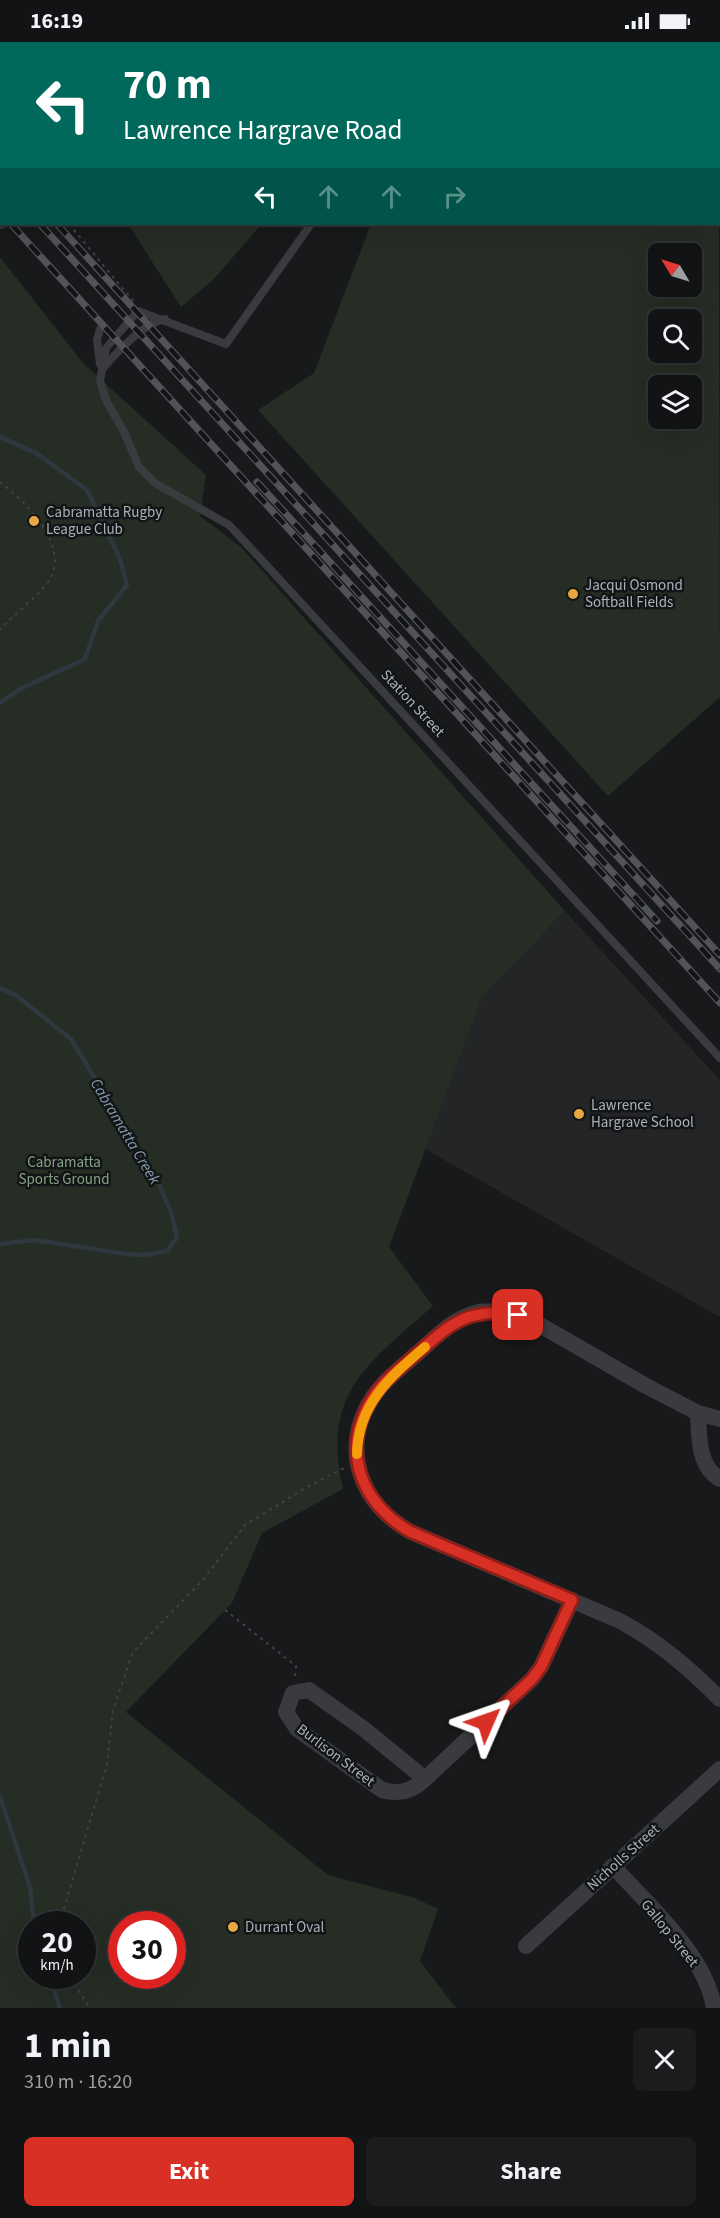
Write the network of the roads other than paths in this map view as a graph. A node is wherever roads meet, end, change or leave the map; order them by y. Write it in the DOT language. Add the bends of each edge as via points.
graph roads {
  1 [pos="310,225"];
  2 [pos="166,319"];
  3 [pos="100,329"];
  4 [pos="101,370"];
  5 [pos="720,1058"];
  6 [pos="698,1413"];
  7 [pos="720,1419"];
  8 [pos="720,1479"];
  9 [pos="572,1600"];
  10 [pos="720,1699"];
  11 [pos="720,1769"];
  12 [pos="425,1779"];
  13 [pos="613,1866"];
  14 [pos="526,1946"];
  15 [pos="714,2008"];
  1 -- 2 [label="lane" via="226,344"];
  2 -- 4 [label="lane" via="147,328"];
  2 -- 4 [label="lane" via="138,311 110,340"];
  3 -- 4 [label="lane, Station Street" via="97,340"];
  4 -- 5 [label="lane, Station Street" via="106,400 140,466 155,483 229,525"];
  6 -- 7 [label="street"];
  6 -- 8 [label="street" via="704,1459 712,1474"];
  6 -- 9 [label="street" via="518,1315 481,1312 453,1322 380,1387 361,1423 357,1452 370,1497 392,1521 411,1532"];
  9 -- 10 [label="street" via="662,1645"];
  9 -- 12 [label="street, Burlison Street" via="532,1679"];
  11 -- 13 [label="street, Nicholls Street"];
  12 -- 12 [label="street, Burlison Street" via="416,1788 395,1794 382,1790 297,1729 286,1712 292,1693 309,1690"];
  13 -- 14 [label="street, Nicholls Street"];
  13 -- 15 [label="street, Gallop Street" via="692,1958 706,1980"];
}
